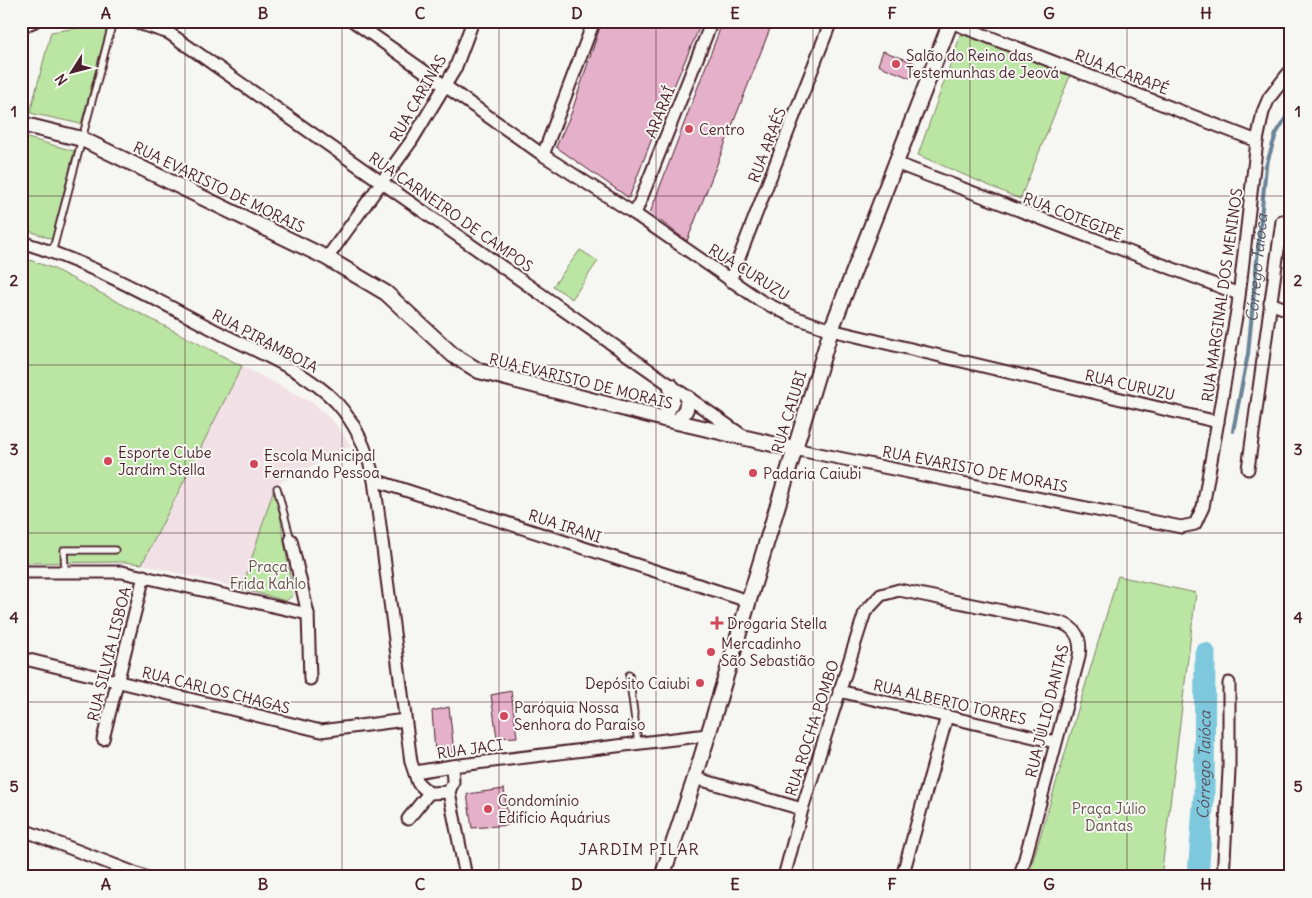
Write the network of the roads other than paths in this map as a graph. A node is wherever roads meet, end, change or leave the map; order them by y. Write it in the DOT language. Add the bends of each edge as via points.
graph roads {
  1 [pos="35,21"];
  2 [pos="113,21"];
  3 [pos="132,21"];
  4 [pos="171,21"];
  5 [pos="353,21"];
  6 [pos="473,21"];
  7 [pos="594,21"];
  8 [pos="712,21"];
  9 [pos="831,21"];
  10 [pos="950,22"];
  11 [pos="21,27"];
  12 [pos="169,33"];
  13 [pos="1291,70"];
  14 [pos="444,86"];
  15 [pos="21,124"];
  16 [pos="82,139"];
  17 [pos="1257,141"];
  18 [pos="543,155"];
  19 [pos="898,164"];
  20 [pos="383,181"];
  21 [pos="635,214"];
  22 [pos="1282,222"];
  23 [pos="21,242"];
  24 [pos="52,252"];
  25 [pos="328,258"];
  26 [pos="730,281"];
  27 [pos="1239,294"];
  28 [pos="1270,303"];
  29 [pos="1291,311"];
  30 [pos="831,330"];
  31 [pos="671,386"];
  32 [pos="688,398"];
  33 [pos="671,421"];
  34 [pos="1218,422"];
  35 [pos="747,439"];
  36 [pos="794,449"];
  37 [pos="1248,468"];
  38 [pos="374,480"];
  39 [pos="277,488"];
  40 [pos="1190,526"];
  41 [pos="291,540"];
  42 [pos="116,550"];
  43 [pos="21,572"];
  44 [pos="64,572"];
  45 [pos="144,576"];
  46 [pos="881,595"];
  47 [pos="748,601"];
  48 [pos="308,614"];
  49 [pos="21,658"];
  50 [pos="629,675"];
  51 [pos="310,679"];
  52 [pos="117,680"];
  53 [pos="1229,683"];
  54 [pos="839,691"];
  55 [pos="947,716"];
  56 [pos="405,720"];
  57 [pos="707,734"];
  58 [pos="103,739"];
  59 [pos="1055,742"];
  60 [pos="638,743"];
  61 [pos="452,766"];
  62 [pos="415,772"];
  63 [pos="695,778"];
  64 [pos="449,792"];
  65 [pos="429,794"];
  66 [pos="802,809"];
  67 [pos="408,819"];
  68 [pos="21,829"];
  69 [pos="145,877"];
  70 [pos="466,877"];
  71 [pos="662,877"];
  72 [pos="784,877"];
  73 [pos="902,877"];
  74 [pos="1020,877"];
  75 [pos="1223,877"];
  1 -- 11 [label="street"];
  2 -- 16 [label="lane"];
  3 -- 12 [label="street, RUA CARNEIRO DE CAMPOS"];
  4 -- 12 [label="street"];
  5 -- 14 [label="street, RUA CURUZU"];
  6 -- 14 [label="street, RUA CARINAS" via="455,69"];
  7 -- 18 [label="street"];
  8 -- 21 [label="street, ARARAÍ"];
  9 -- 26 [label="street, RUA ARAÉS"];
  10 -- 17 [label="street, RUA ACARAPÉ"];
  10 -- 19 [label="street, RUA CAIUBI"];
  12 -- 20 [label="street, RUA CARNEIRO DE CAMPOS"];
  13 -- 17 [label="street, RUA MARGINAL DOS MENINOS" via="1269,98"];
  14 -- 18 [label="street, RUA CURUZU"];
  14 -- 20 [label="street, RUA CARINAS"];
  15 -- 16 [label="street, RUA EVARISTO DE MORAIS"];
  16 -- 24 [label="lane"];
  16 -- 25 [label="street, RUA EVARISTO DE MORAIS"];
  17 -- 27 [label="street, RUA MARGINAL DOS MENINOS"];
  18 -- 21 [label="street, RUA CURUZU"];
  19 -- 27 [label="street, RUA COTEGIPE"];
  19 -- 30 [label="street, RUA CAIUBI"];
  20 -- 25 [label="street, RUA CARINAS"];
  20 -- 31 [label="street, RUA CARNEIRO DE CAMPOS"];
  21 -- 26 [label="street, RUA CURUZU"];
  22 -- 28 [label="street"];
  23 -- 24 [label="street, RUA PIRAMBOIA"];
  24 -- 38 [label="street, RUA PIRAMBOIA" via="132,288 316,385 335,401 359,433 368,452"];
  25 -- 33 [label="street, RUA EVARISTO DE MORAIS" via="386,293 453,355 479,372"];
  26 -- 30 [label="street, RUA CURUZU" via="761,301"];
  27 -- 34 [label="street, RUA MARGINAL DOS MENINOS"];
  28 -- 29 [label="street"];
  28 -- 37 [label="street"];
  30 -- 34 [label="street, RUA CURUZU"];
  30 -- 36 [label="street, RUA CAIUBI"];
  31 -- 32 [label="street, RUA CARNEIRO DE CAMPOS"];
  31 -- 33 [label="street"];
  32 -- 33 [label="street" via="686,409"];
  32 -- 35 [label="street, RUA CARNEIRO DE CAMPOS"];
  33 -- 35 [label="street, RUA EVARISTO DE MORAIS"];
  34 -- 40 [label="street, RUA MARGINAL DOS MENINOS" via="1204,508 1198,520"];
  35 -- 36 [label="street, RUA EVARISTO DE MORAIS"];
  36 -- 40 [label="street, RUA EVARISTO DE MORAIS" via="1181,527"];
  36 -- 47 [label="street, RUA CAIUBI"];
  38 -- 47 [label="street, RUA IRANI"];
  38 -- 56 [label="street, RUA PIRAMBOIA"];
  39 -- 41 [label="lane"];
  41 -- 48 [label="street"];
  42 -- 44 [label="lane" via="64,550"];
  43 -- 44 [label="street"];
  44 -- 45 [label="street" via="122,572"];
  45 -- 48 [label="street"];
  45 -- 52 [label="street, RUA SILVIA LISBOA"];
  46 -- 54 [label="street, RUA ROCHA POMBO" via="866,612"];
  46 -- 59 [label="street, RUA JÚLIO DANTAS" via="899,590 1062,623 1072,628 1081,646"];
  47 -- 57 [label="street, RUA CAIUBI"];
  48 -- 51 [label="street"];
  49 -- 52 [label="street, RUA CARLOS CHAGAS"];
  50 -- 60 [label="lane"];
  52 -- 56 [label="street, RUA CARLOS CHAGAS" via="321,731"];
  52 -- 58 [label="street, RUA SILVIA LISBOA"];
  53 -- 75 [label="street"];
  54 -- 55 [label="street, RUA ALBERTO TORRES"];
  54 -- 66 [label="street, RUA ROCHA POMBO"];
  55 -- 59 [label="street, RUA ALBERTO TORRES"];
  55 -- 73 [label="street"];
  56 -- 62 [label="street, RUA PIRAMBOIA"];
  57 -- 60 [label="street, RUA JACI"];
  57 -- 63 [label="street, RUA CAIUBI"];
  59 -- 74 [label="street, RUA JÚLIO DANTAS"];
  60 -- 61 [label="street, RUA JACI"];
  61 -- 62 [label="street, RUA JACI"];
  61 -- 64 [label="street" via="453,782"];
  62 -- 65 [label="street, RUA PIRAMBOIA" via="418,783"];
  63 -- 66 [label="street"];
  63 -- 71 [label="street, RUA CAIUBI"];
  64 -- 65 [label="street"];
  64 -- 70 [label="street"];
  65 -- 67 [label="street"];
  66 -- 72 [label="street, RUA ROCHA POMBO"];
  68 -- 69 [label="street"];
}
